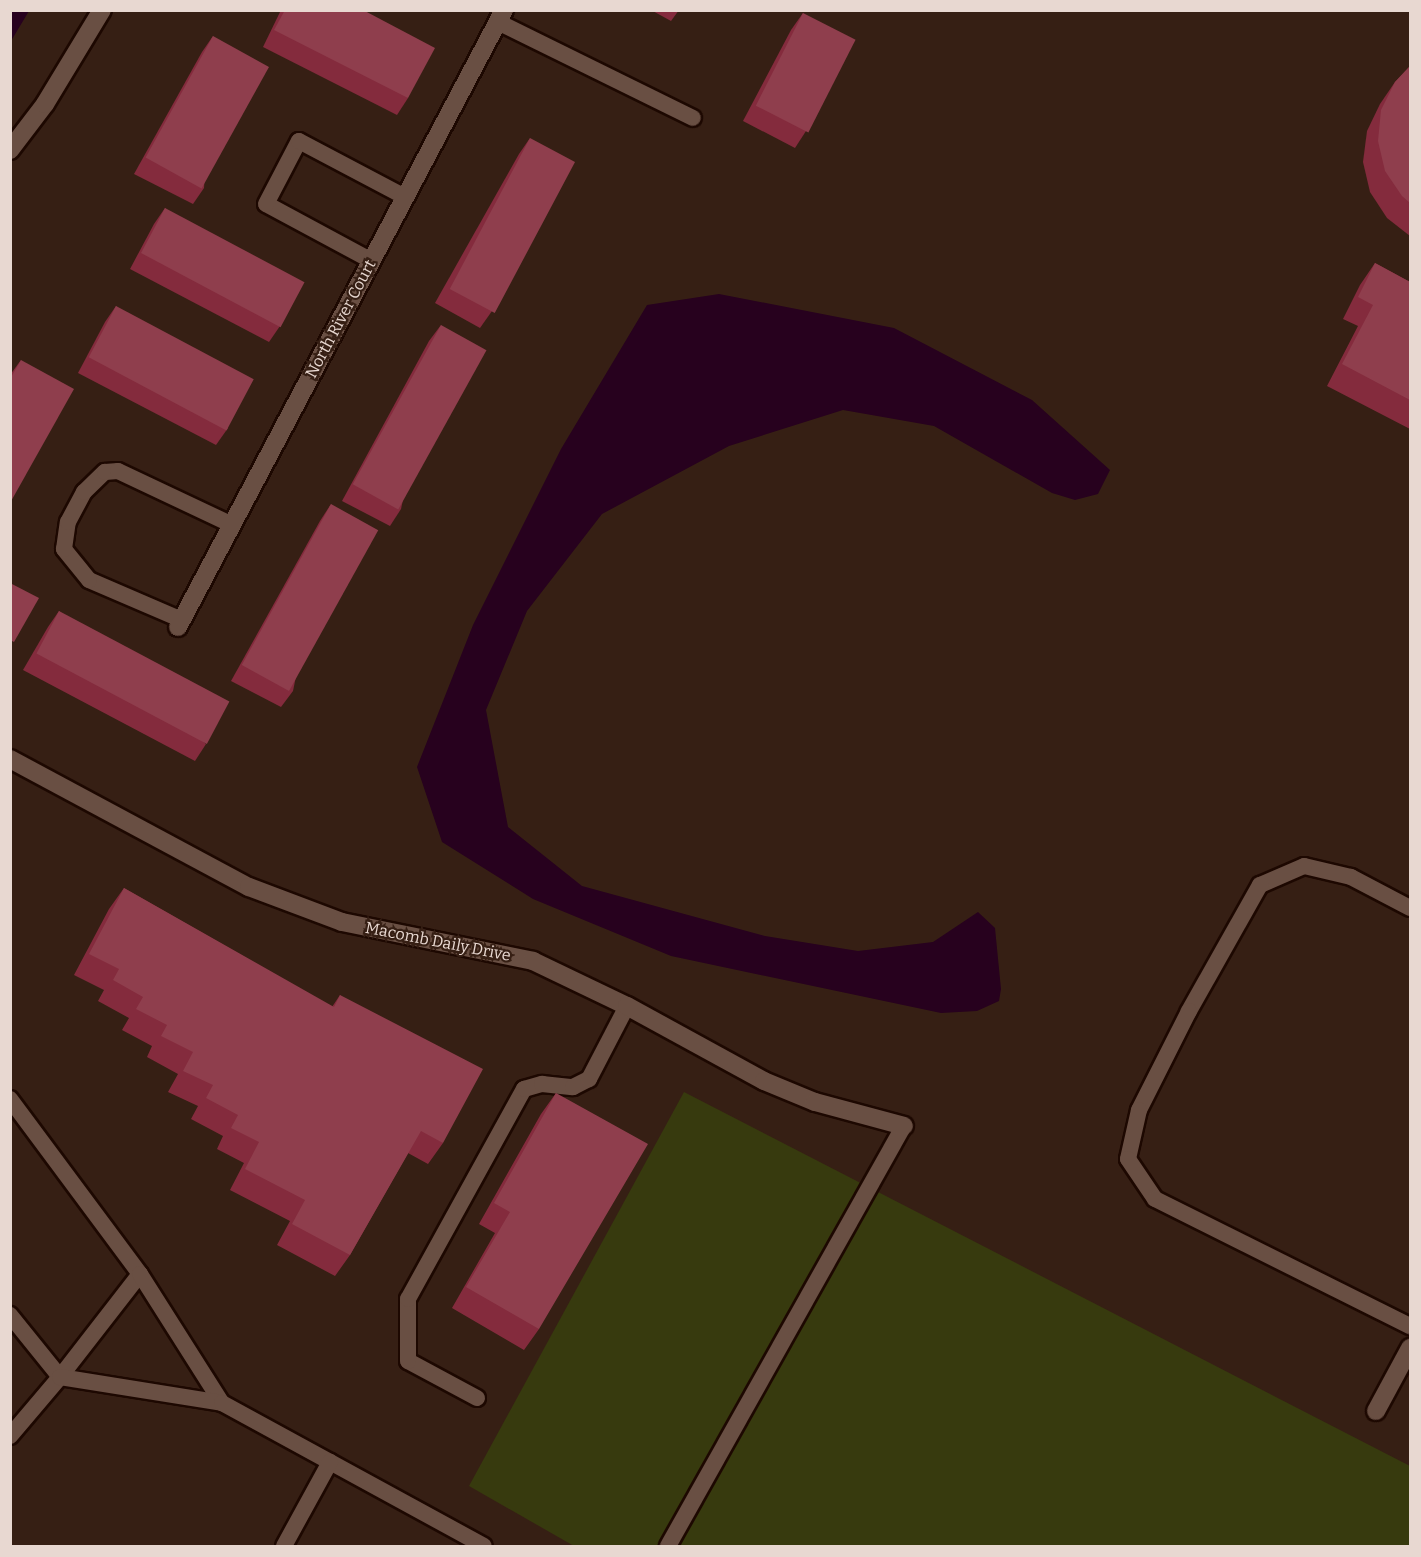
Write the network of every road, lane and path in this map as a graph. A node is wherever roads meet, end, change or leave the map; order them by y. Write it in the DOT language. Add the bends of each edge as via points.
graph roads {
  1 [pos="102,10"];
  2 [pos="501,16"];
  3 [pos="693,118"];
  4 [pos="10,150"];
  5 [pos="405,197"];
  6 [pos="372,261"];
  7 [pos="232,525"];
  8 [pos="180,624"];
  9 [pos="10,759"];
  10 [pos="1410,908"];
  11 [pos="627,1006"];
  12 [pos="10,1099"];
  13 [pos="904,1126"];
  14 [pos="140,1274"];
  15 [pos="10,1315"];
  16 [pos="1410,1326"];
  17 [pos="1410,1348"];
  18 [pos="60,1377"];
  19 [pos="477,1398"];
  20 [pos="222,1403"];
  21 [pos="1376,1411"];
  22 [pos="10,1436"];
  23 [pos="330,1462"];
  24 [pos="284,1546"];
  25 [pos="484,1546"];
  26 [pos="668,1546"];
  1 -- 4 [label="street" via="45,104"];
  2 -- 3 [label="lane"];
  2 -- 5 [label="street, North River Court"];
  5 -- 6 [label="street, North River Court"];
  5 -- 6 [label="lane" via="299,141 266,204"];
  6 -- 7 [label="street, North River Court"];
  7 -- 8 [label="street, North River Court"];
  7 -- 8 [label="lane" via="118,471 105,472 84,492 68,522 64,549 89,580"];
  9 -- 11 [label="street, Macomb Daily Drive" via="249,887 342,922 533,961"];
  10 -- 16 [label="lane" via="1351,876 1304,866 1260,885 1139,1110 1128,1159 1155,1199"];
  11 -- 13 [label="street, Macomb Daily Drive" via="764,1081 815,1102"];
  11 -- 19 [label="lane" via="589,1079 573,1087 542,1084 524,1089 408,1299 408,1361"];
  12 -- 14 [label="lane"];
  13 -- 26 [label="lane"];
  14 -- 18 [label="lane"];
  14 -- 20 [label="lane"];
  15 -- 18 [label="lane"];
  17 -- 21 [label="street"];
  18 -- 20 [label="lane"];
  18 -- 22 [label="lane"];
  20 -- 23 [label="lane"];
  23 -- 24 [label="lane"];
  23 -- 25 [label="lane"];
}
